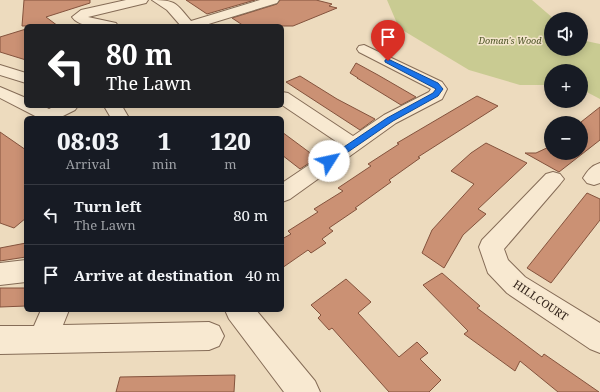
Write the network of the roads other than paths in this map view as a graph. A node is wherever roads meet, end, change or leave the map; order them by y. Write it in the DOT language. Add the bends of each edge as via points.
graph roads {
  1 [pos="142,0"];
  2 [pos="158,0"];
  3 [pos="273,0"];
  4 [pos="102,24"];
  5 [pos="187,24"];
  6 [pos="195,24"];
  7 [pos="364,49"];
  8 [pos="0,70"];
  9 [pos="24,77"];
  10 [pos="0,92"];
  11 [pos="284,98"];
  12 [pos="24,103"];
  13 [pos="34,108"];
  14 [pos="66,108"];
  15 [pos="49,116"];
  16 [pos="53,116"];
  17 [pos="353,144"];
  18 [pos="553,179"];
  19 [pos="284,193"];
  20 [pos="24,271"];
  21 [pos="0,274"];
  22 [pos="54,312"];
  23 [pos="240,312"];
  24 [pos="209,336"];
  25 [pos="43,338"];
  26 [pos="600,339"];
  27 [pos="0,340"];
  28 [pos="304,392"];
  1 -- 4 [label="street" via="85,13 78,17"];
  2 -- 5 [label="street" via="164,1"];
  3 -- 6 [label="street"];
  7 -- 17 [label="street" via="436,85 439,89 436,95 390,119"];
  8 -- 9 [label="street"];
  10 -- 12 [label="street"];
  11 -- 17 [label="street"];
  13 -- 15 [label="street"];
  14 -- 16 [label="street"];
  17 -- 19 [label="street"];
  18 -- 26 [label="street, HILLCOURT" via="491,246 497,266 516,285"];
  20 -- 21 [label="street"];
  22 -- 25 [label="street"];
  23 -- 28 [label="street"];
  24 -- 25 [label="street"];
  25 -- 27 [label="street"];
}
